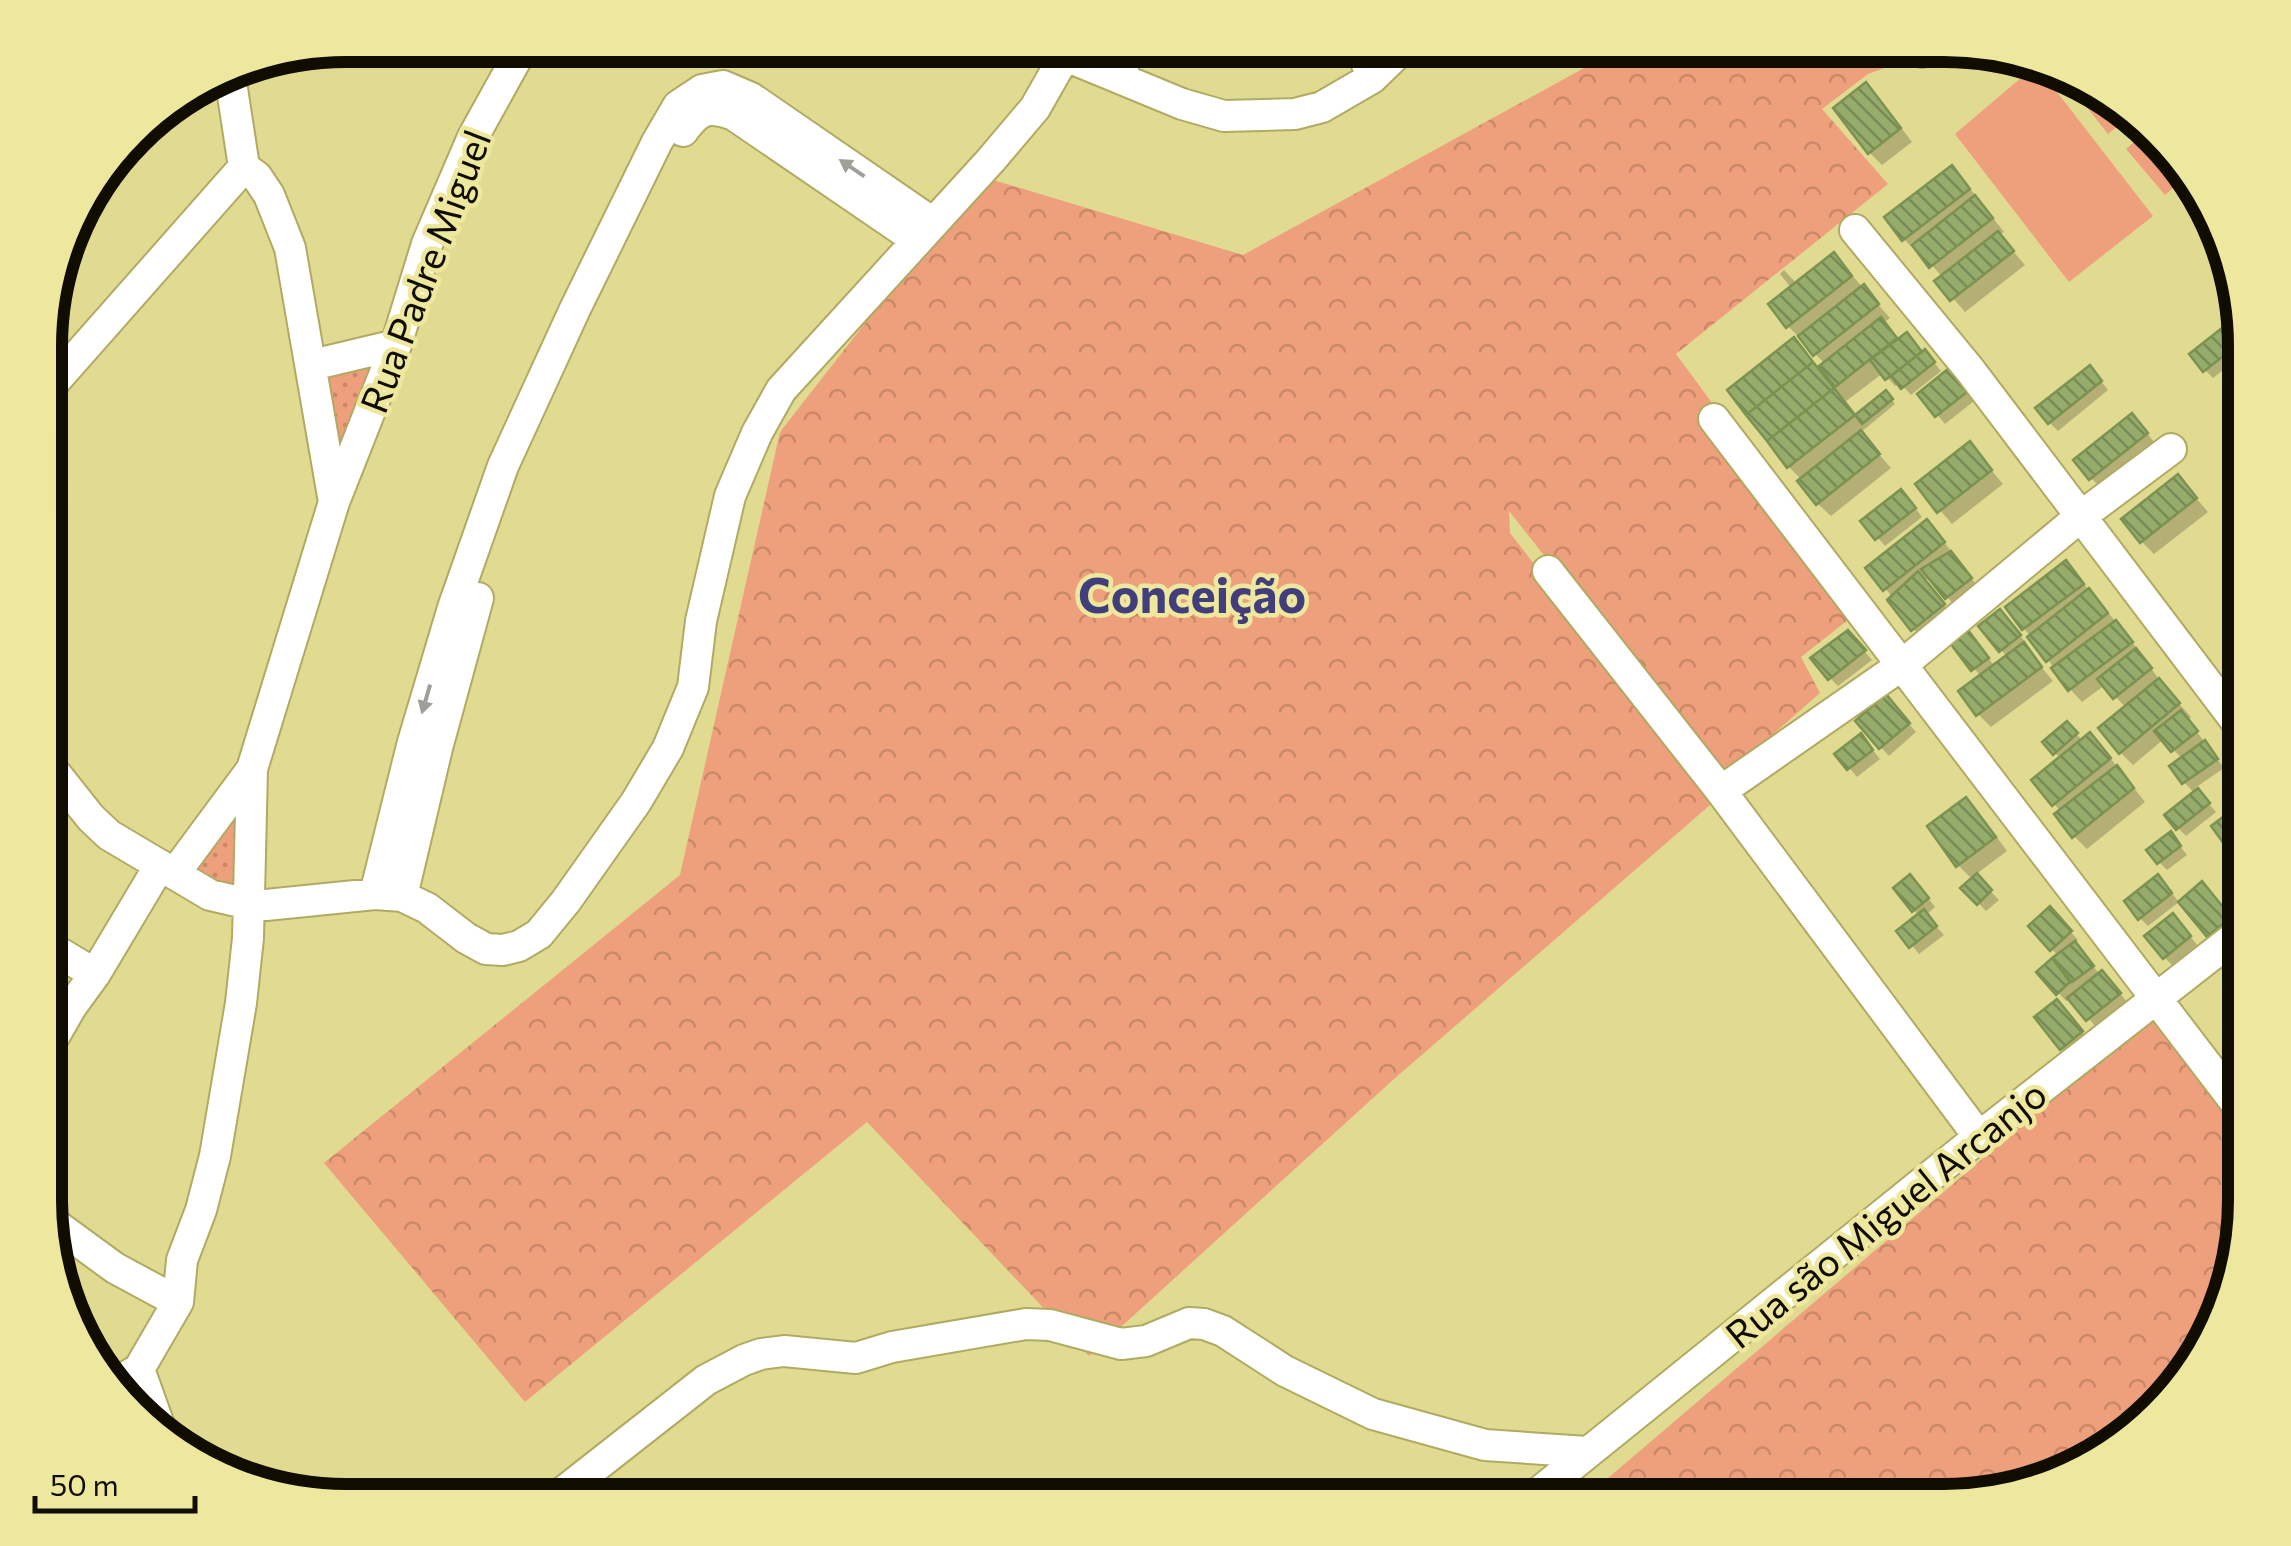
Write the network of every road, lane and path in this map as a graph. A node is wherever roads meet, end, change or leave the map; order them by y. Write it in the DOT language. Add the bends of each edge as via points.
graph roads {
  1 [pos="515,62"];
  2 [pos="1048,62"];
  3 [pos="1080,62"];
  4 [pos="1124,62"];
  5 [pos="1366,62"];
  6 [pos="1389,62"];
  7 [pos="1121,78"];
  8 [pos="1372,78"];
  9 [pos="232,87"];
  10 [pos="244,167"];
  11 [pos="1855,230"];
  12 [pos="925,231"];
  13 [pos="396,345"];
  14 [pos="312,365"];
  15 [pos="62,373"];
  16 [pos="1714,419"];
  17 [pos="2171,449"];
  18 [pos="334,502"];
  19 [pos="2080,517"];
  20 [pos="1548,572"];
  21 [pos="1902,665"];
  22 [pos="2228,710"];
  23 [pos="252,769"];
  24 [pos="62,781"];
  25 [pos="1721,790"];
  26 [pos="168,869"];
  27 [pos="389,895"];
  28 [pos="257,904"];
  29 [pos="2228,943"];
  30 [pos="62,954"];
  31 [pos="96,974"];
  32 [pos="2158,998"];
  33 [pos="62,1024"];
  34 [pos="2228,1092"];
  35 [pos="1979,1137"];
  36 [pos="65,1231"];
  37 [pos="178,1302"];
  38 [pos="127,1376"];
  39 [pos="1587,1452"];
  40 [pos="1549,1483"];
  41 [pos="574,1484"];
  1 -- 13 [label="street, Rua Padre Miguel" via="427,244"];
  2 -- 12 [label="street" via="1035,108"];
  3 -- 7 [label="street"];
  4 -- 7 [label="street"];
  5 -- 8 [label="street"];
  6 -- 8 [label="street"];
  7 -- 8 [label="street" via="1224,116 1295,114"];
  9 -- 10 [label="street"];
  10 -- 14 [label="street" via="269,194 290,248"];
  10 -- 15 [label="street"];
  11 -- 19 [label="street"];
  12 -- 27 [label="street" via="781,390 756,433 730,496 693,688 636,802 566,901 539,934 503,950 486,949 427,908"];
  12 -- 27 [label="street" via="734,115 714,108 684,128 520,472"];
  13 -- 14 [label="street"];
  13 -- 18 [label="street, Rua Padre Miguel"];
  14 -- 18 [label="street"];
  16 -- 21 [label="street"];
  17 -- 19 [label="street"];
  18 -- 23 [label="street, Rua Padre Miguel"];
  19 -- 21 [label="street"];
  19 -- 22 [label="street"];
  20 -- 25 [label="street"];
  21 -- 25 [label="street"];
  21 -- 32 [label="street"];
  23 -- 26 [label="street"];
  23 -- 28 [label="street"];
  24 -- 26 [label="street" via="109,835"];
  25 -- 35 [label="street"];
  26 -- 28 [label="street" via="210,895"];
  26 -- 31 [label="street"];
  27 -- 28 [label="street"];
  28 -- 37 [label="street" via="215,1156 182,1260"];
  29 -- 32 [label="street, Rua são Miguel Arcanjo"];
  30 -- 31 [label="street"];
  31 -- 33 [label="street"];
  32 -- 34 [label="street"];
  32 -- 35 [label="street, Rua são Miguel Arcanjo"];
  35 -- 39 [label="street, Rua são Miguel Arcanjo"];
  36 -- 37 [label="street"];
  37 -- 38 [label="street"];
  39 -- 40 [label="street, Rua são Miguel Arcanjo"];
  39 -- 41 [label="street" via="1484,1445 1372,1414 1204,1324 1121,1344 1026,1324 856,1358 784,1352 744,1360 706,1380"];
}
